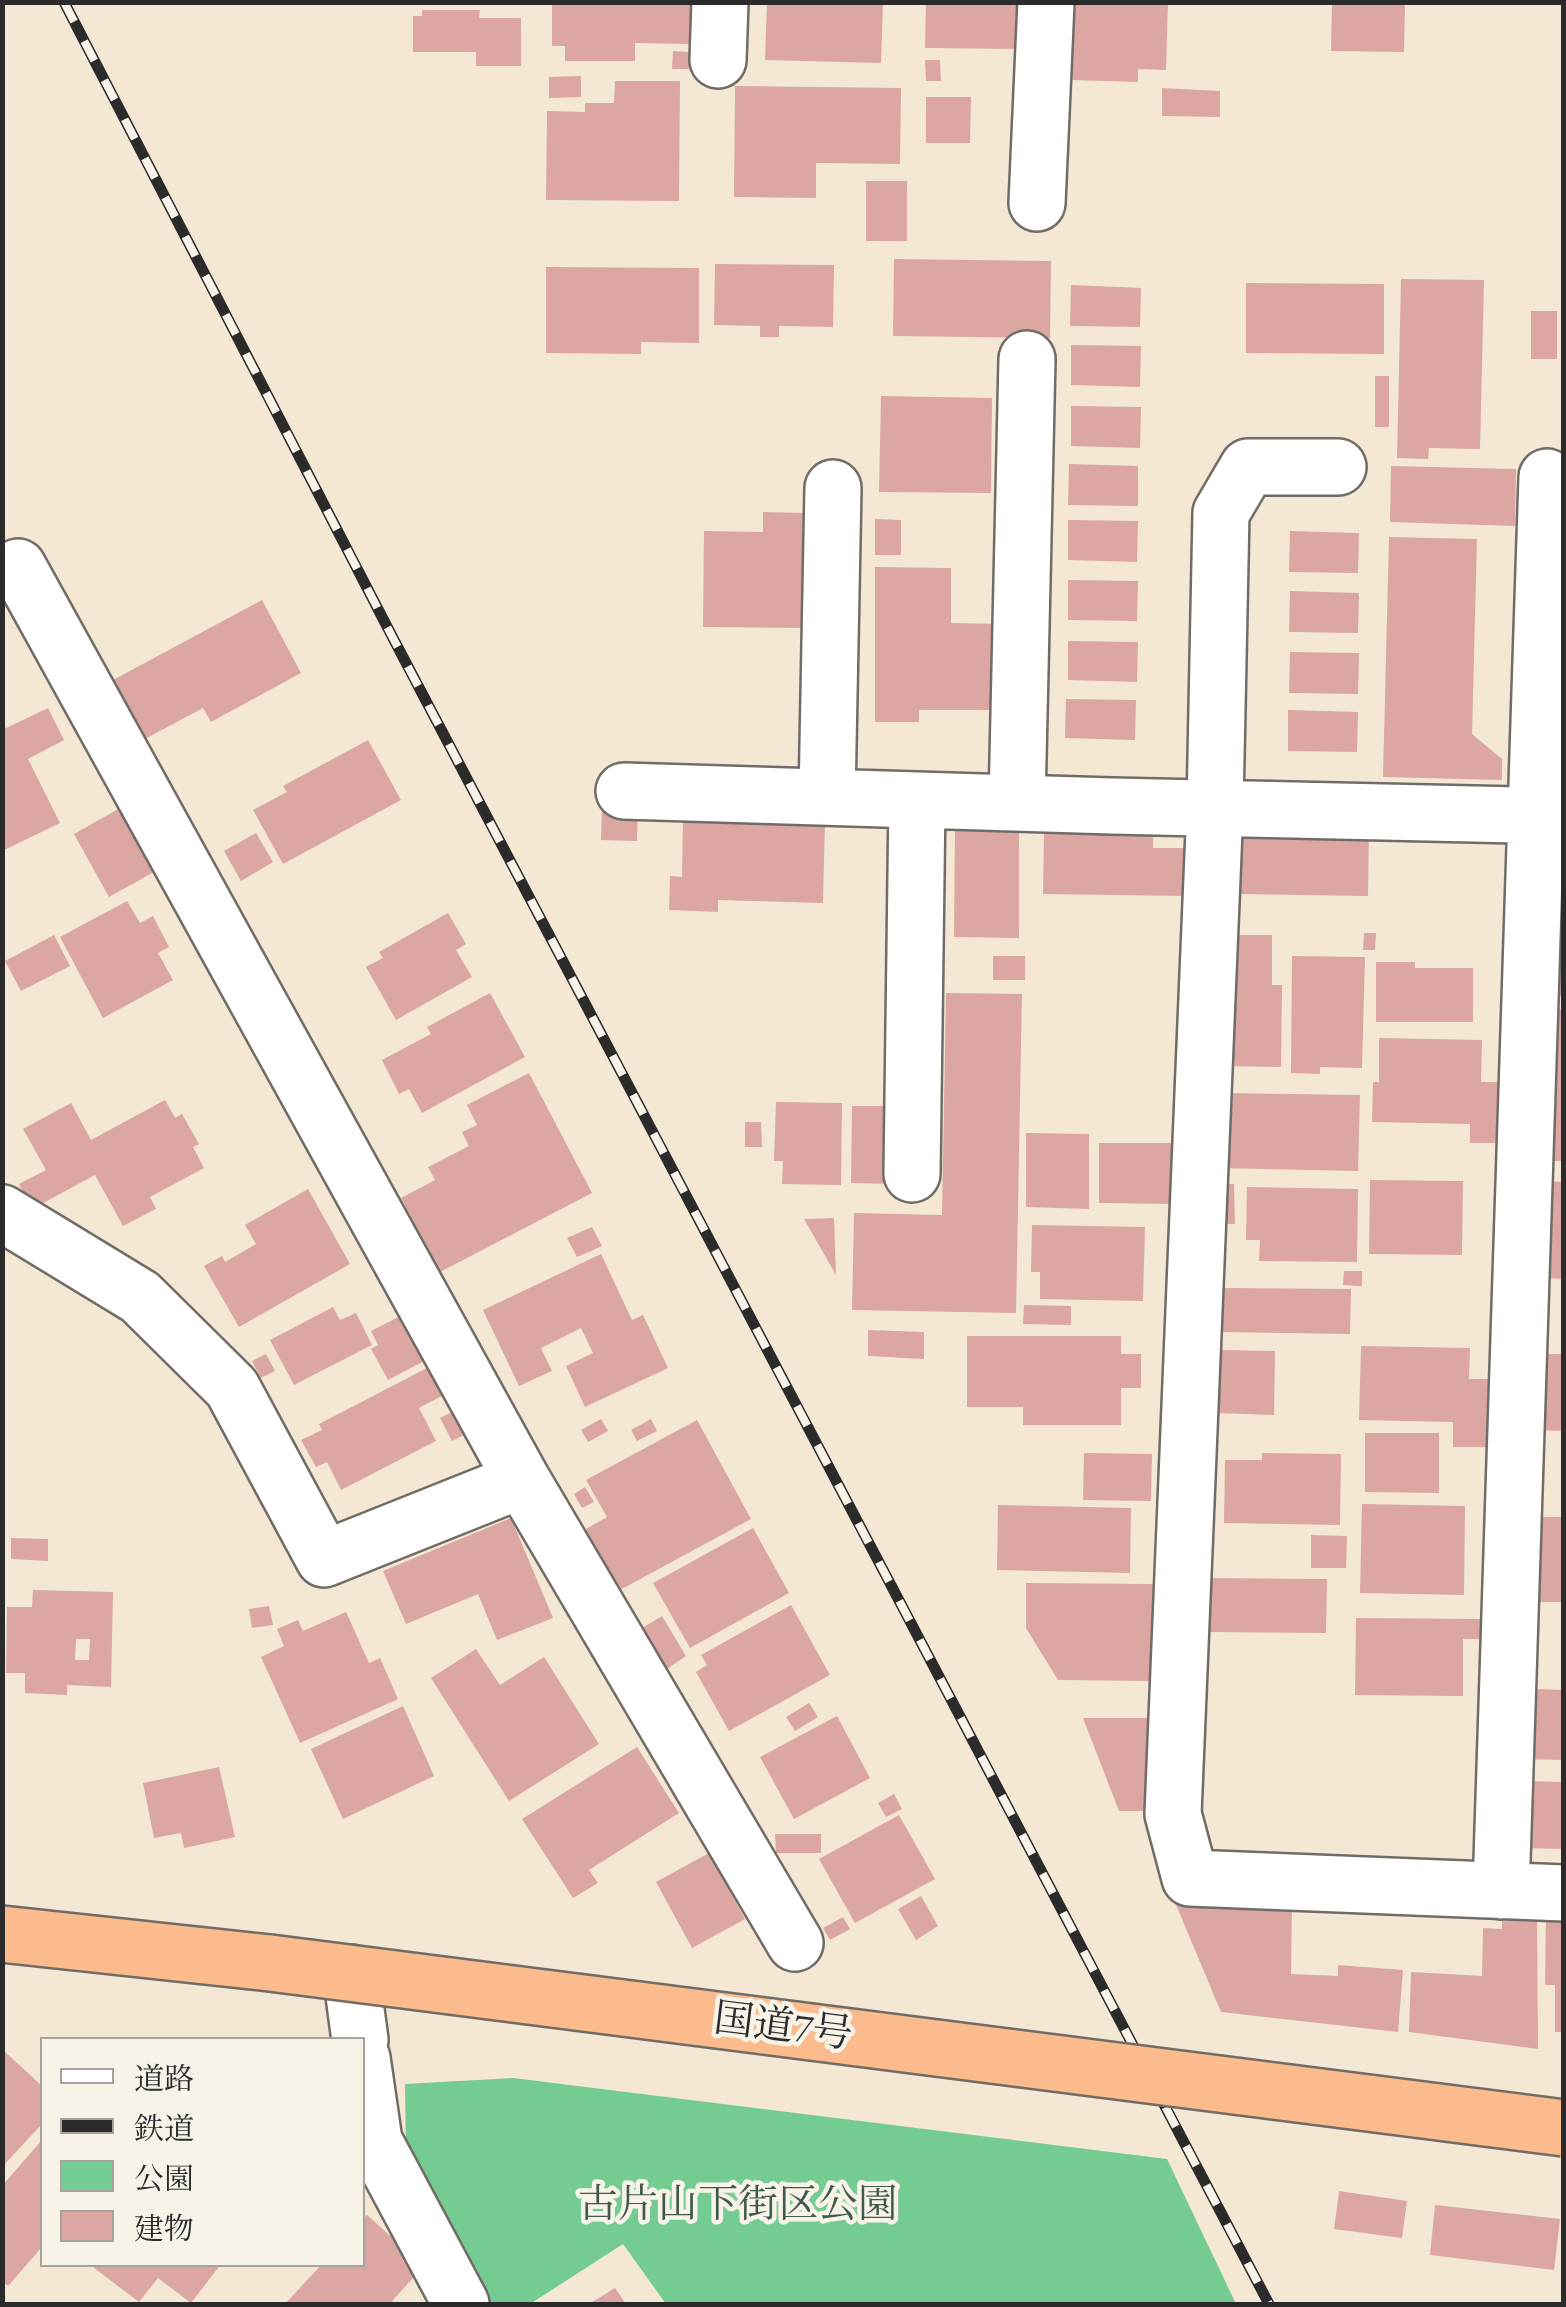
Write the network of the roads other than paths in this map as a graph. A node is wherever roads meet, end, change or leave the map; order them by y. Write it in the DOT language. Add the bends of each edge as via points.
graph roads {
  1 [pos="720,2"];
  2 [pos="1046,2"];
  3 [pos="718,60"];
  4 [pos="1037,203"];
  5 [pos="1027,358"];
  6 [pos="1338,467"];
  7 [pos="1547,478"];
  8 [pos="834,488"];
  9 [pos="18,567"];
  10 [pos="624,791"];
  11 [pos="827,797"];
  12 [pos="917,800"];
  13 [pos="1017,803"];
  14 [pos="1214,806"];
  15 [pos="1548,815"];
  16 [pos="912,1174"];
  17 [pos="2,1213"];
  18 [pos="522,1480"];
  19 [pos="1501,1891"];
  20 [pos="1564,1893"];
  21 [pos="2,1934"];
  22 [pos="794,1943"];
  23 [pos="351,1973"];
  24 [pos="360,2037"];
  25 [pos="365,2079"];
  26 [pos="1564,2128"];
  27 [pos="461,2304"];
  1 -- 3 [label="street"];
  2 -- 4 [label="street"];
  5 -- 13 [label="street"];
  6 -- 14 [label="street" via="1248,467 1221,513"];
  7 -- 15 [label="street"];
  8 -- 11 [label="street"];
  9 -- 18 [label="street"];
  10 -- 11 [label="street"];
  11 -- 12 [label="street"];
  12 -- 13 [label="street"];
  12 -- 16 [label="street"];
  13 -- 14 [label="street"];
  14 -- 15 [label="street"];
  14 -- 19 [label="street" via="1172,1814 1190,1878"];
  15 -- 19 [label="street"];
  17 -- 18 [label="street" via="140,1297 232,1388 324,1559"];
  18 -- 22 [label="street"];
  19 -- 20 [label="street"];
  21 -- 23 [label="highway, 国道7号, bridge"];
  23 -- 24 [label="street"];
  23 -- 26 [label="highway, 国道7号, bridge"];
  25 -- 27 [label="street" via="374,2141"];
}
